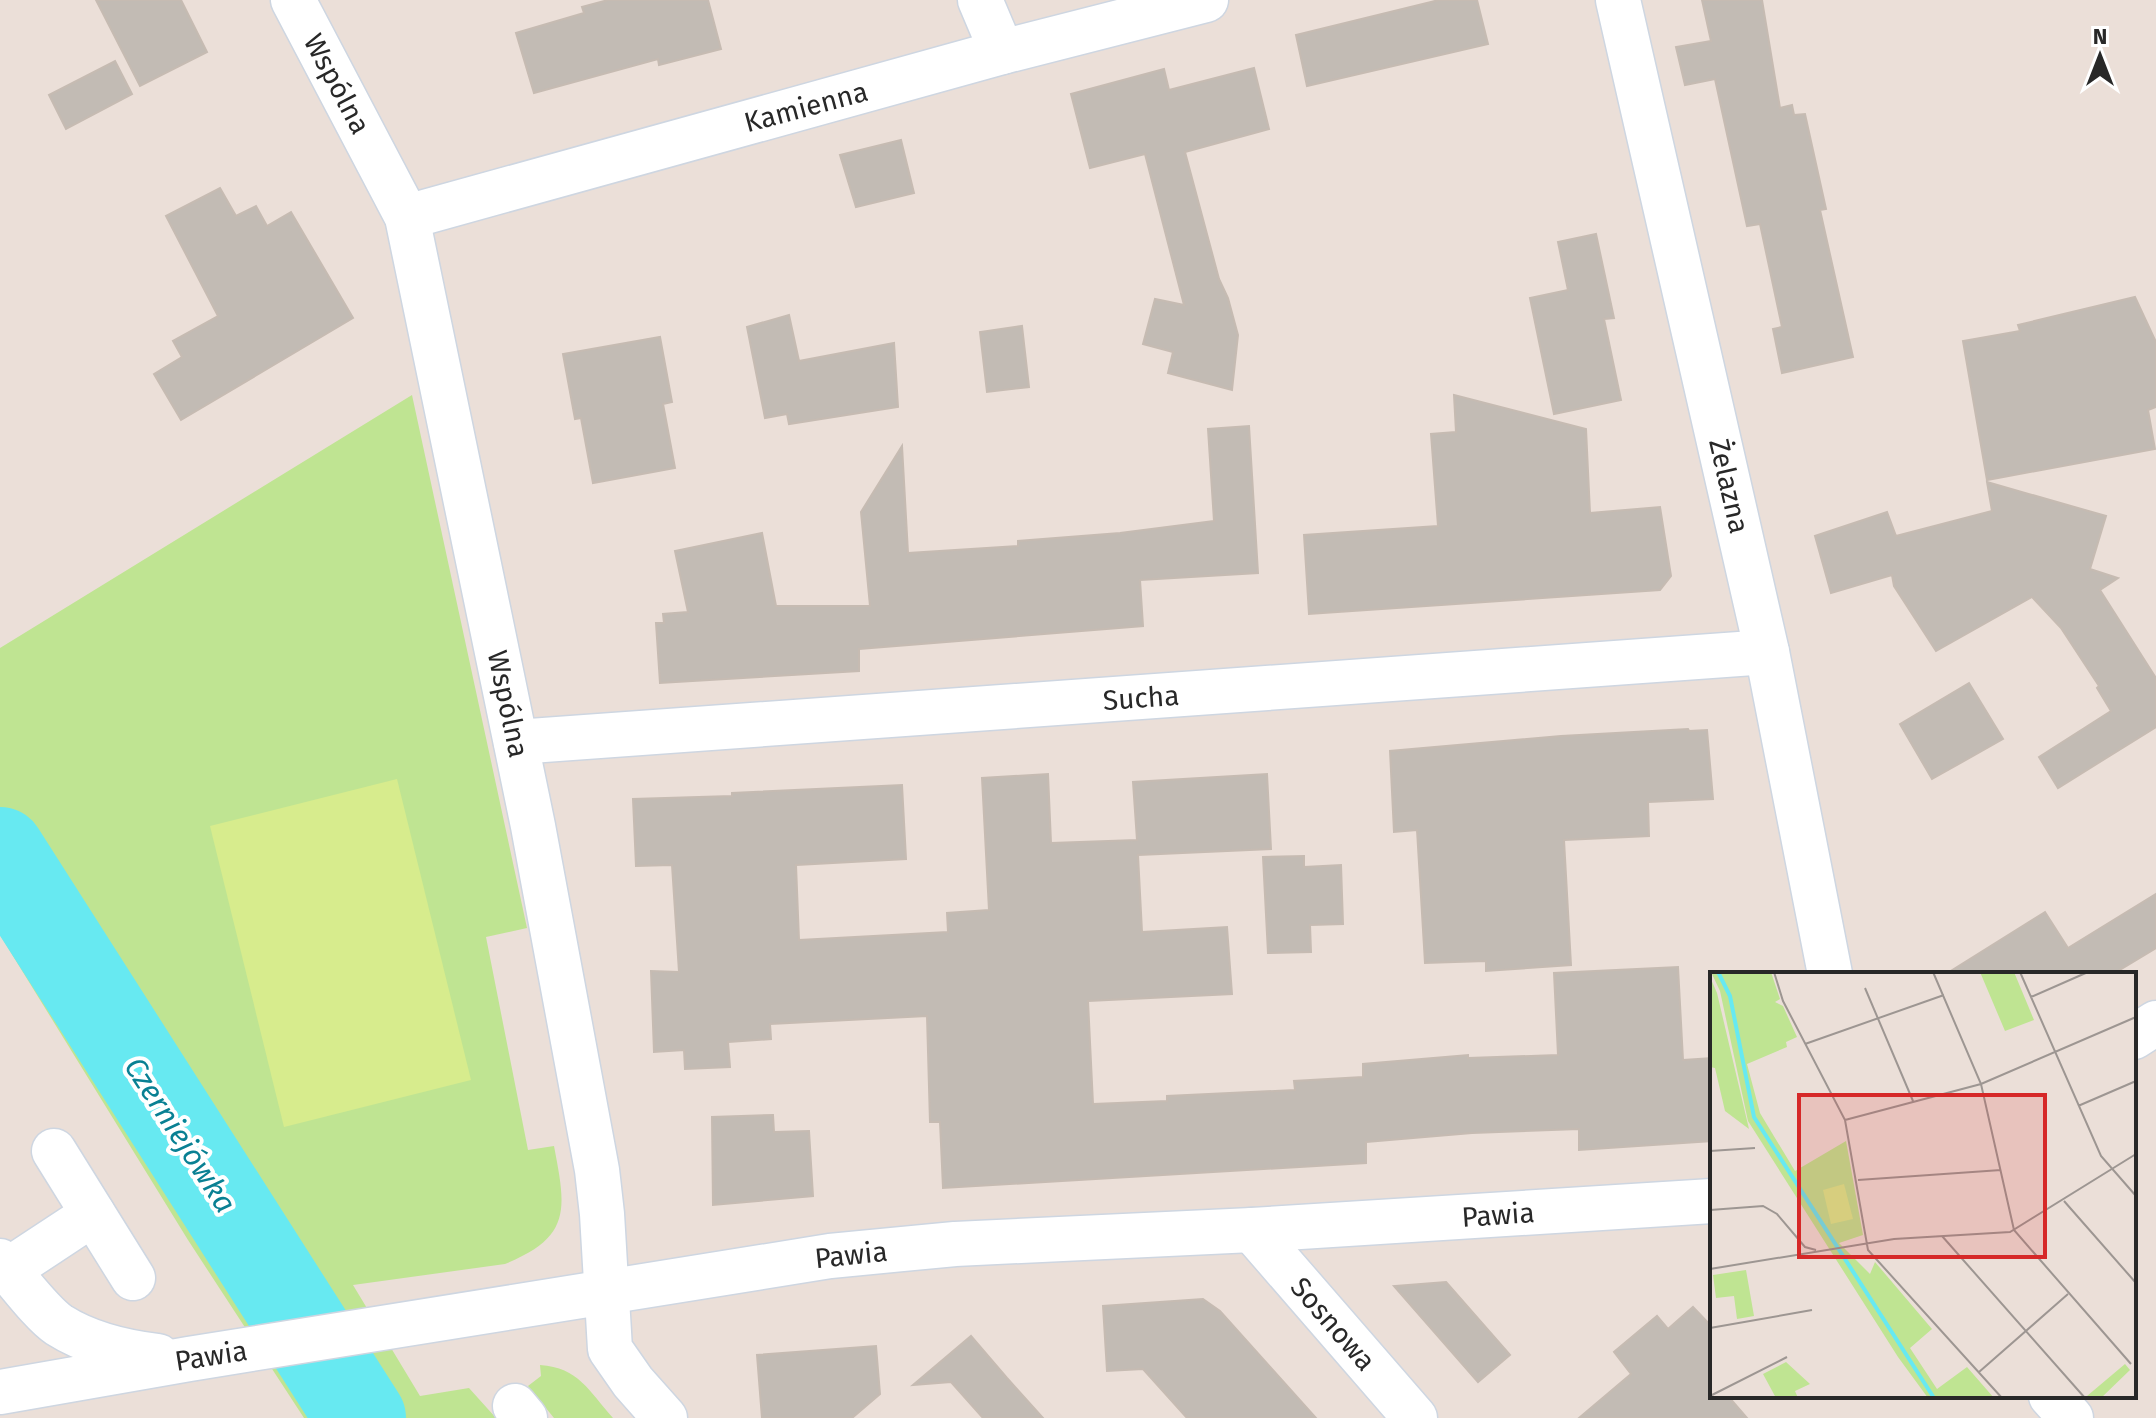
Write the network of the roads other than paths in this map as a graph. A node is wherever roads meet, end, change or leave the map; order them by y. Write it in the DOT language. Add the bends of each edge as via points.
graph roads {
  1 [pos="293,0"];
  2 [pos="980,0"];
  3 [pos="1206,0"];
  4 [pos="1618,0"];
  5 [pos="1002,52"];
  6 [pos="407,217"];
  7 [pos="1767,652"];
  8 [pos="516,742"];
  9 [pos="1830,972"];
  10 [pos="2156,1023"];
  11 [pos="2136,1036"];
  12 [pos="54,1151"];
  13 [pos="1710,1201"];
  14 [pos="93,1214"];
  15 [pos="1252,1230"];
  16 [pos="4,1266"];
  17 [pos="133,1278"];
  18 [pos="605,1292"];
  19 [pos="208,1356"];
  20 [pos="0,1392"];
  21 [pos="2053,1398"];
  22 [pos="665,1418"];
  23 [pos="1415,1418"];
  24 [pos="2071,1418"];
  1 -- 6 [label="street, Wspólna"];
  2 -- 5 [label="street"];
  3 -- 5 [label="street, Kamienna"];
  4 -- 7 [label="street, Żelazna"];
  5 -- 6 [label="street, Kamienna"];
  6 -- 8 [label="street, Wspólna"];
  7 -- 8 [label="street, Sucha"];
  7 -- 9 [label="street, Żelazna"];
  8 -- 18 [label="street, Wspólna" via="597,1170"];
  10 -- 11 [label="street"];
  12 -- 14 [label="street"];
  13 -- 15 [label="street, Pawia"];
  14 -- 16 [label="street"];
  14 -- 17 [label="street"];
  15 -- 18 [label="street, Pawia" via="955,1244"];
  15 -- 23 [label="street, Sosnowa"];
  16 -- 19 [label="street" via="56,1324 90,1341 125,1352"];
  18 -- 19 [label="street, Pawia"];
  18 -- 22 [label="street, Wspólna" via="610,1349"];
  19 -- 20 [label="street, Pawia"];
  21 -- 24 [label="street"];
}
